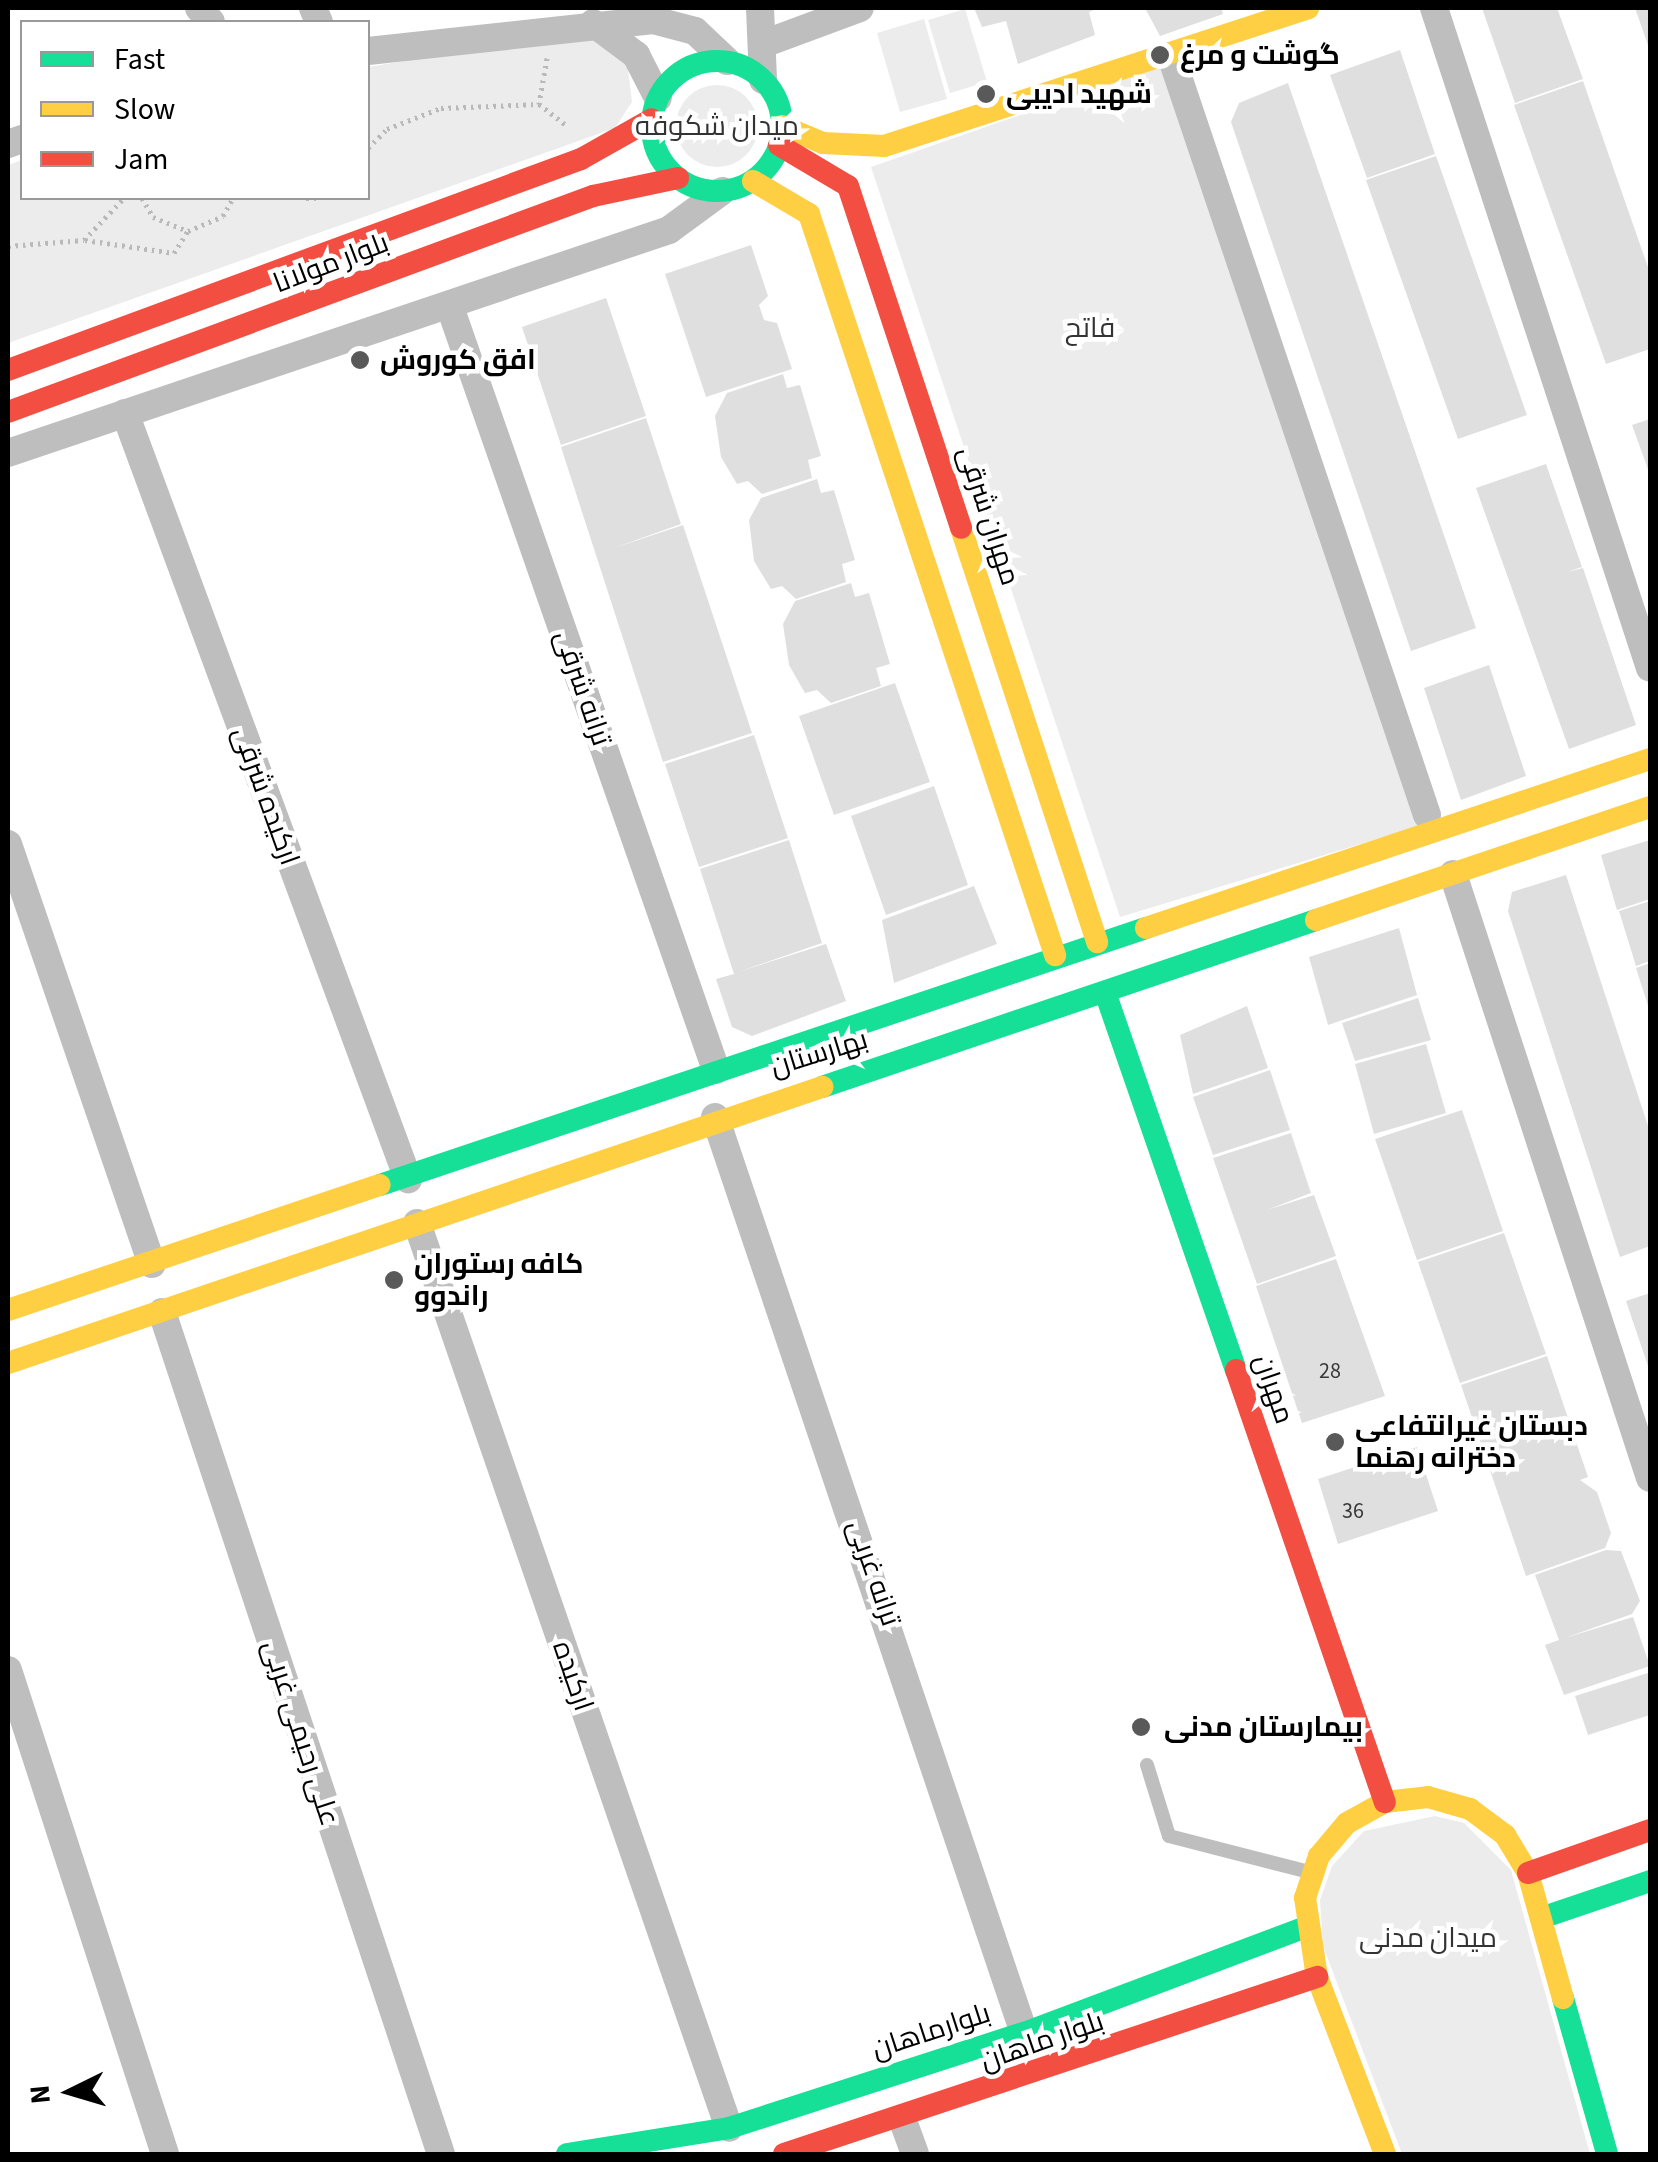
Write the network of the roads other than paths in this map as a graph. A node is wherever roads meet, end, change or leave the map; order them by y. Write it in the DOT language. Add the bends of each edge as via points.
graph roads {
  1 [pos="760,8"];
  2 [pos="860,8"];
  3 [pos="1308,8"];
  4 [pos="1434,8"];
  5 [pos="592,23"];
  6 [pos="766,44"];
  7 [pos="370,51"];
  8 [pos="1171,56"];
  9 [pos="727,62"];
  10 [pos="763,80"];
  11 [pos="655,109"];
  12 [pos="780,136"];
  13 [pos="678,178"];
  14 [pos="753,180"];
  15 [pos="722,191"];
  16 [pos="450,307"];
  17 [pos="8,370"];
  18 [pos="8,412"];
  19 [pos="125,413"];
  20 [pos="8,453"];
  21 [pos="1650,668"];
  22 [pos="1650,759"];
  23 [pos="1650,807"];
  24 [pos="1427,815"];
  25 [pos="8,844"];
  26 [pos="1453,874"];
  27 [pos="1097,942"];
  28 [pos="1055,954"];
  29 [pos="1106,994"];
  30 [pos="716,1070"];
  31 [pos="715,1117"];
  32 [pos="408,1179"];
  33 [pos="417,1222"];
  34 [pos="152,1264"];
  35 [pos="8,1310"];
  36 [pos="162,1312"];
  37 [pos="8,1363"];
  38 [pos="1650,1478"];
  39 [pos="8,1670"];
  40 [pos="1148,1765"];
  41 [pos="1385,1802"];
  42 [pos="1650,1830"];
  43 [pos="1528,1873"];
  44 [pos="1313,1874"];
  45 [pos="1650,1882"];
  46 [pos="1541,1918"];
  47 [pos="1304,1928"];
  48 [pos="1317,1976"];
  49 [pos="1024,2033"];
  50 [pos="903,2121"];
  51 [pos="728,2128"];
  52 [pos="165,2154"];
  53 [pos="441,2154"];
  54 [pos="567,2154"];
  55 [pos="784,2154"];
  56 [pos="915,2154"];
  57 [pos="1385,2154"];
  58 [pos="1607,2154"];
  1 -- 6 [label="street"];
  2 -- 6 [label="street"];
  3 -- 8 [label="main road"];
  4 -- 21 [label="street"];
  5 -- 7 [label="street"];
  5 -- 9 [label="street" via="674,23"];
  5 -- 11 [label="street" via="636,55"];
  6 -- 10 [label="street"];
  8 -- 12 [label="main road" via="884,146"];
  8 -- 24 [label="street"];
  9 -- 10 [label="main road"];
  9 -- 11 [label="main road" via="686,68"];
  10 -- 12 [label="main road"];
  11 -- 13 [label="main road" via="660,158"];
  11 -- 17 [label="main road, بلوار مولانا" via="597,152"];
  12 -- 14 [label="main road"];
  12 -- 27 [label="main road, مهران شرقی" via="848,186"];
  13 -- 15 [label="main road"];
  13 -- 18 [label="main road, بلوار مولانا" via="593,196"];
  14 -- 15 [label="main road"];
  14 -- 28 [label="main road" via="809,214"];
  15 -- 16 [label="street" via="669,230"];
  16 -- 19 [label="street"];
  16 -- 30 [label="street, ترانه شرقی"];
  19 -- 20 [label="street"];
  19 -- 32 [label="street, ارکیده شرقی"];
  22 -- 27 [label="main road, بهارستان"];
  23 -- 26 [label="main road, بهارستان"];
  25 -- 34 [label="street"];
  26 -- 29 [label="main road, بهارستان"];
  26 -- 38 [label="street"];
  27 -- 28 [label="main road, بهارستان"];
  28 -- 30 [label="main road, بهارستان"];
  29 -- 31 [label="main road, بهارستان"];
  29 -- 41 [label="main road, مهران"];
  30 -- 32 [label="main road, بهارستان"];
  31 -- 33 [label="main road, بهارستان"];
  31 -- 49 [label="street, ترانه غربی"];
  32 -- 34 [label="main road, بهارستان"];
  33 -- 36 [label="main road, بهارستان"];
  33 -- 51 [label="street, ارکیده"];
  34 -- 35 [label="main road, بهارستان"];
  36 -- 37 [label="main road, بهارستان"];
  36 -- 53 [label="street, علی رحیمی غربی"];
  39 -- 52 [label="street"];
  40 -- 44 [label="lane" via="1168,1836"];
  41 -- 43 [label="main road" via="1428,1798 1470,1809 1505,1835"];
  41 -- 44 [label="main road" via="1347,1823"];
  42 -- 43 [label="main road"];
  43 -- 46 [label="main road"];
  44 -- 47 [label="main road"];
  45 -- 46 [label="main road"];
  46 -- 58 [label="main road"];
  47 -- 48 [label="main road"];
  47 -- 49 [label="main road, بلوارماهان"];
  48 -- 50 [label="main road, بلوار ماهان"];
  48 -- 57 [label="main road"];
  49 -- 51 [label="main road, بلوارماهان"];
  50 -- 55 [label="main road, بلوار ماهان"];
  50 -- 56 [label="street"];
  51 -- 54 [label="main road, بلوارماهان"];
}
